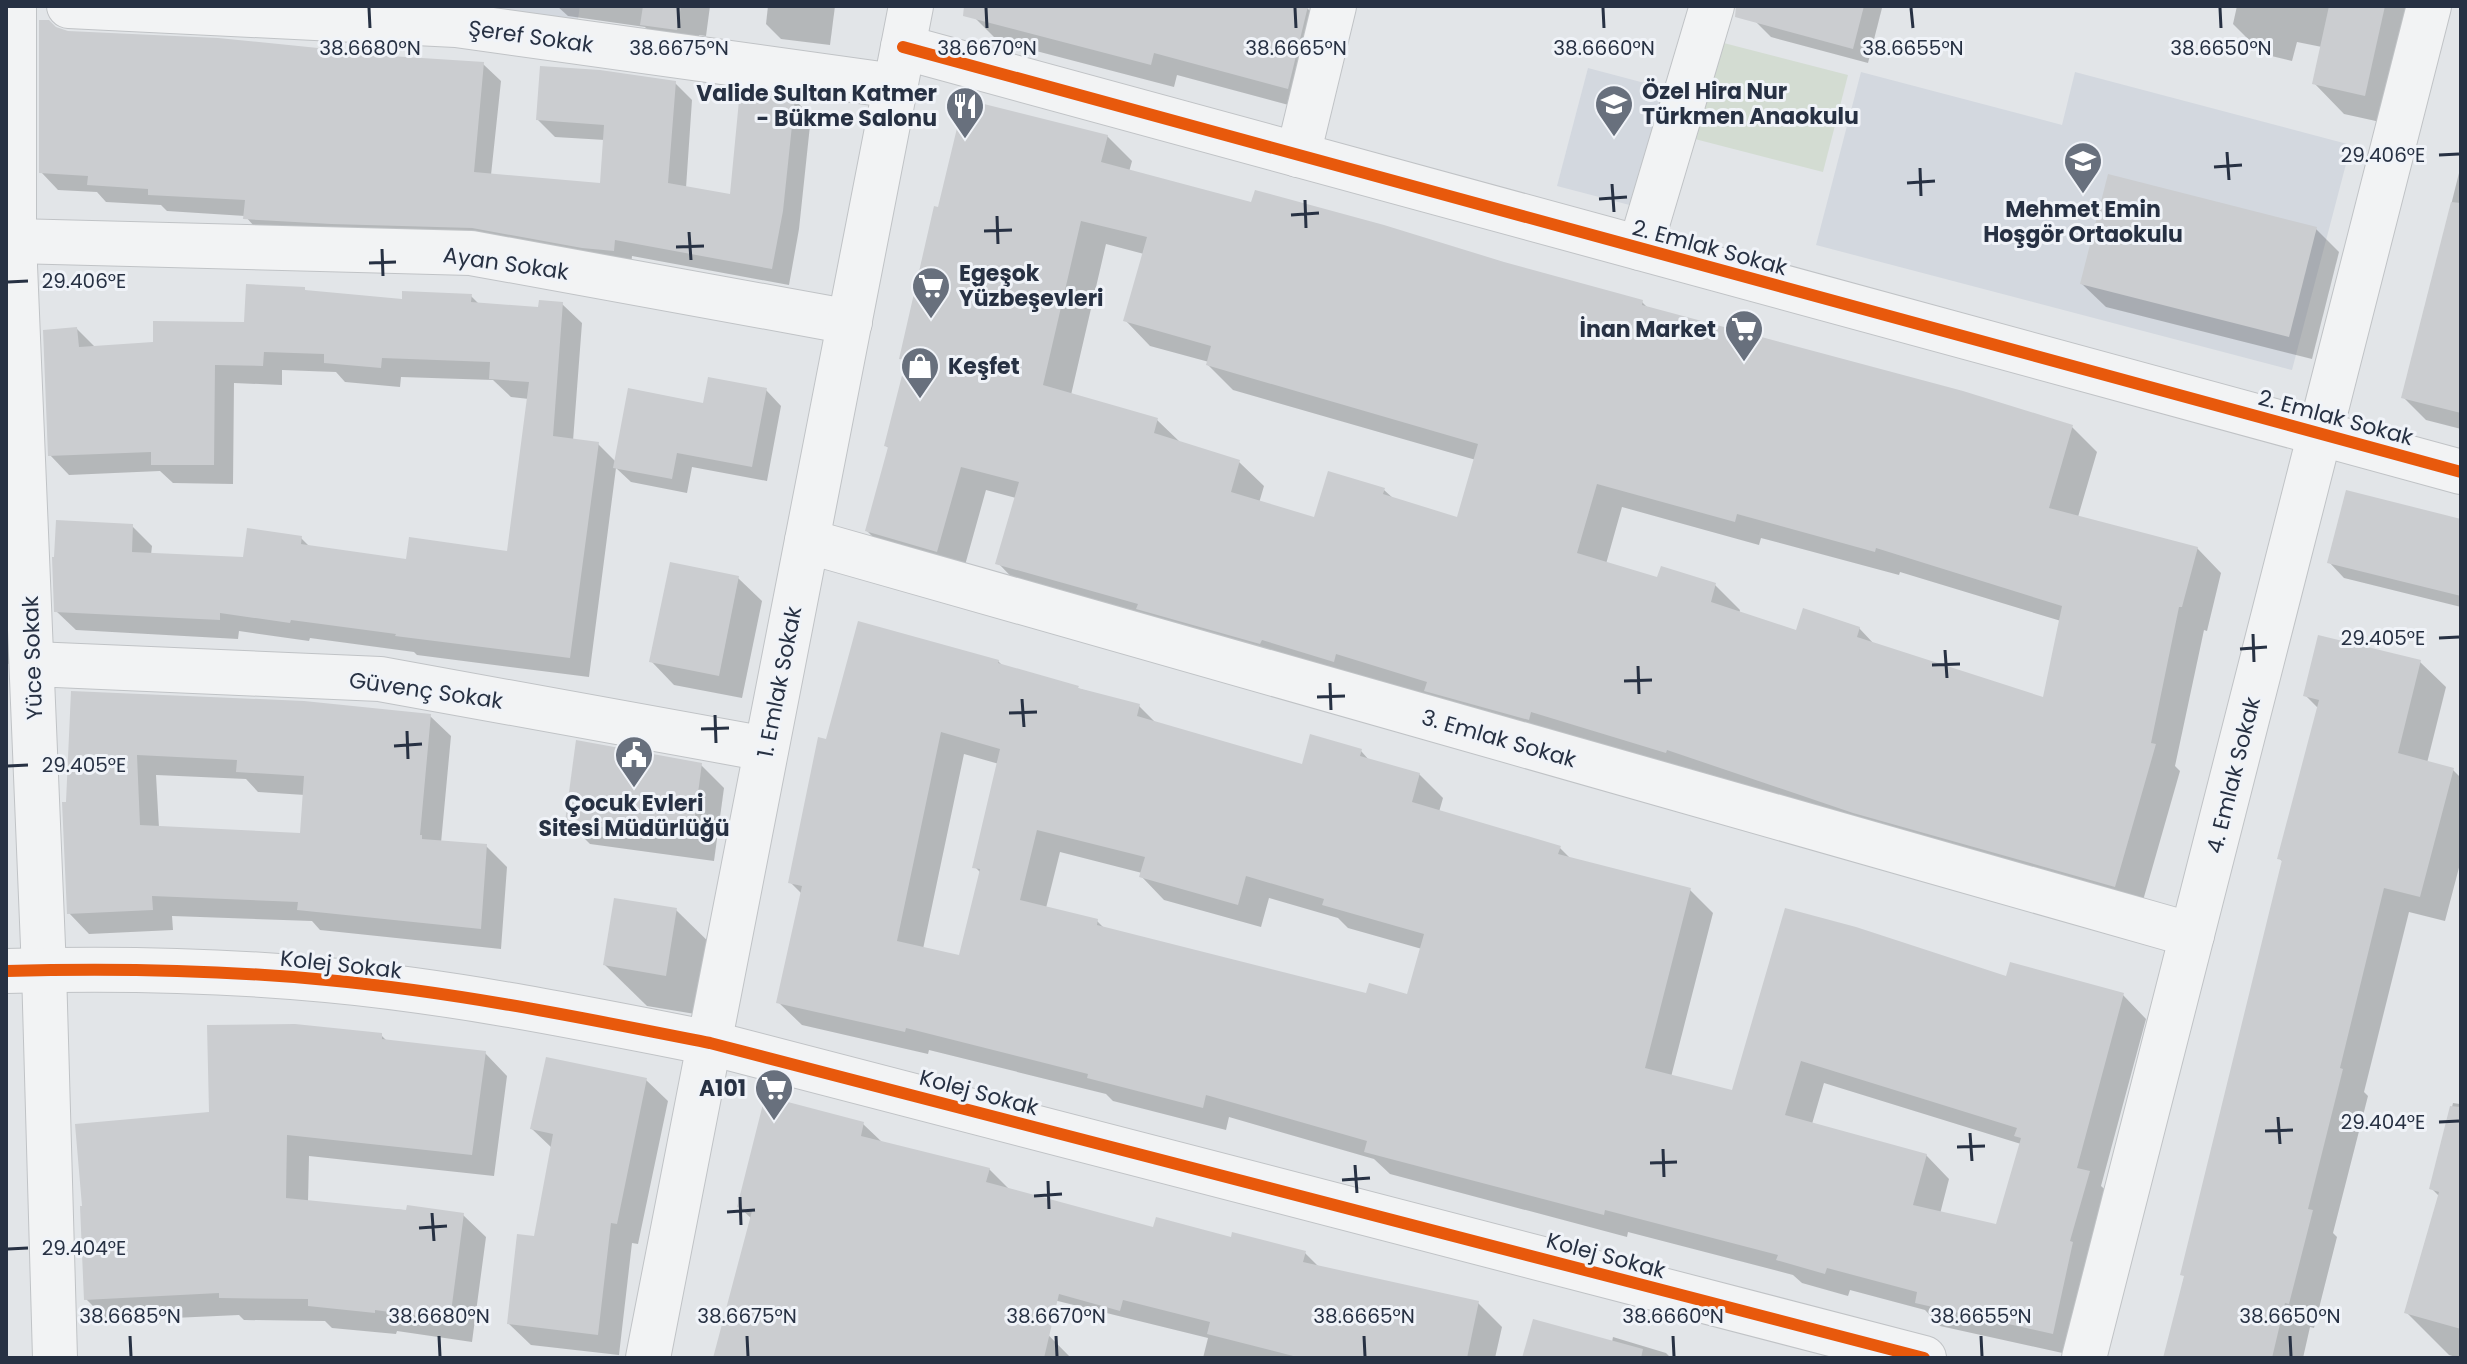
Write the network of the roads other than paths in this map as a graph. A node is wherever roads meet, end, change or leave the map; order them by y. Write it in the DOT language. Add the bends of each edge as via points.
graph roads {
  1 [pos="14,6"];
  2 [pos="69,6"];
  3 [pos="1334,6"];
  4 [pos="1712,6"];
  5 [pos="2429,6"];
  6 [pos="903,46"];
  7 [pos="1298,155"];
  8 [pos="14,241"];
  9 [pos="1640,248"];
  10 [pos="850,322"];
  11 [pos="2320,434"];
  12 [pos="2461,472"];
  13 [pos="807,541"];
  14 [pos="33,664"];
  15 [pos="766,749"];
  16 [pos="2192,935"];
  17 [pos="25,970"];
  18 [pos="710,1043"];
  19 [pos="55,1358"];
  20 [pos="648,1358"];
  21 [pos="1924,1358"];
  22 [pos="2084,1358"];
  1 -- 8 [label="street, Yüce Sokak"];
  2 -- 6 [label="street, Şeref Sokak"];
  3 -- 7 [label="street"];
  4 -- 9 [label="street"];
  5 -- 11 [label="street, 4. Emlak Sokak"];
  6 -- 7 [label="street, 2. Emlak Sokak"];
  6 -- 10 [label="street, 1. Emlak Sokak"];
  7 -- 9 [label="street, 2. Emlak Sokak"];
  8 -- 10 [label="street, Ayan Sokak" via="471,253"];
  8 -- 14 [label="street, Yüce Sokak"];
  9 -- 11 [label="street, 2. Emlak Sokak"];
  10 -- 13 [label="street, 1. Emlak Sokak"];
  11 -- 12 [label="street, 2. Emlak Sokak"];
  11 -- 16 [label="street, 4. Emlak Sokak"];
  13 -- 15 [label="street, 1. Emlak Sokak"];
  13 -- 16 [label="street, 3. Emlak Sokak"];
  14 -- 15 [label="street, Güvenç Sokak" via="380,679"];
  14 -- 17 [label="street, Yüce Sokak"];
  15 -- 18 [label="street, 1. Emlak Sokak"];
  16 -- 22 [label="street, 4. Emlak Sokak"];
  17 -- 18 [label="street, Kolej Sokak" via="326,980 550,1012"];
  17 -- 19 [label="street, Yüce Sokak"];
  18 -- 20 [label="street, 1. Emlak Sokak"];
  18 -- 21 [label="street, Kolej Sokak"];
}
